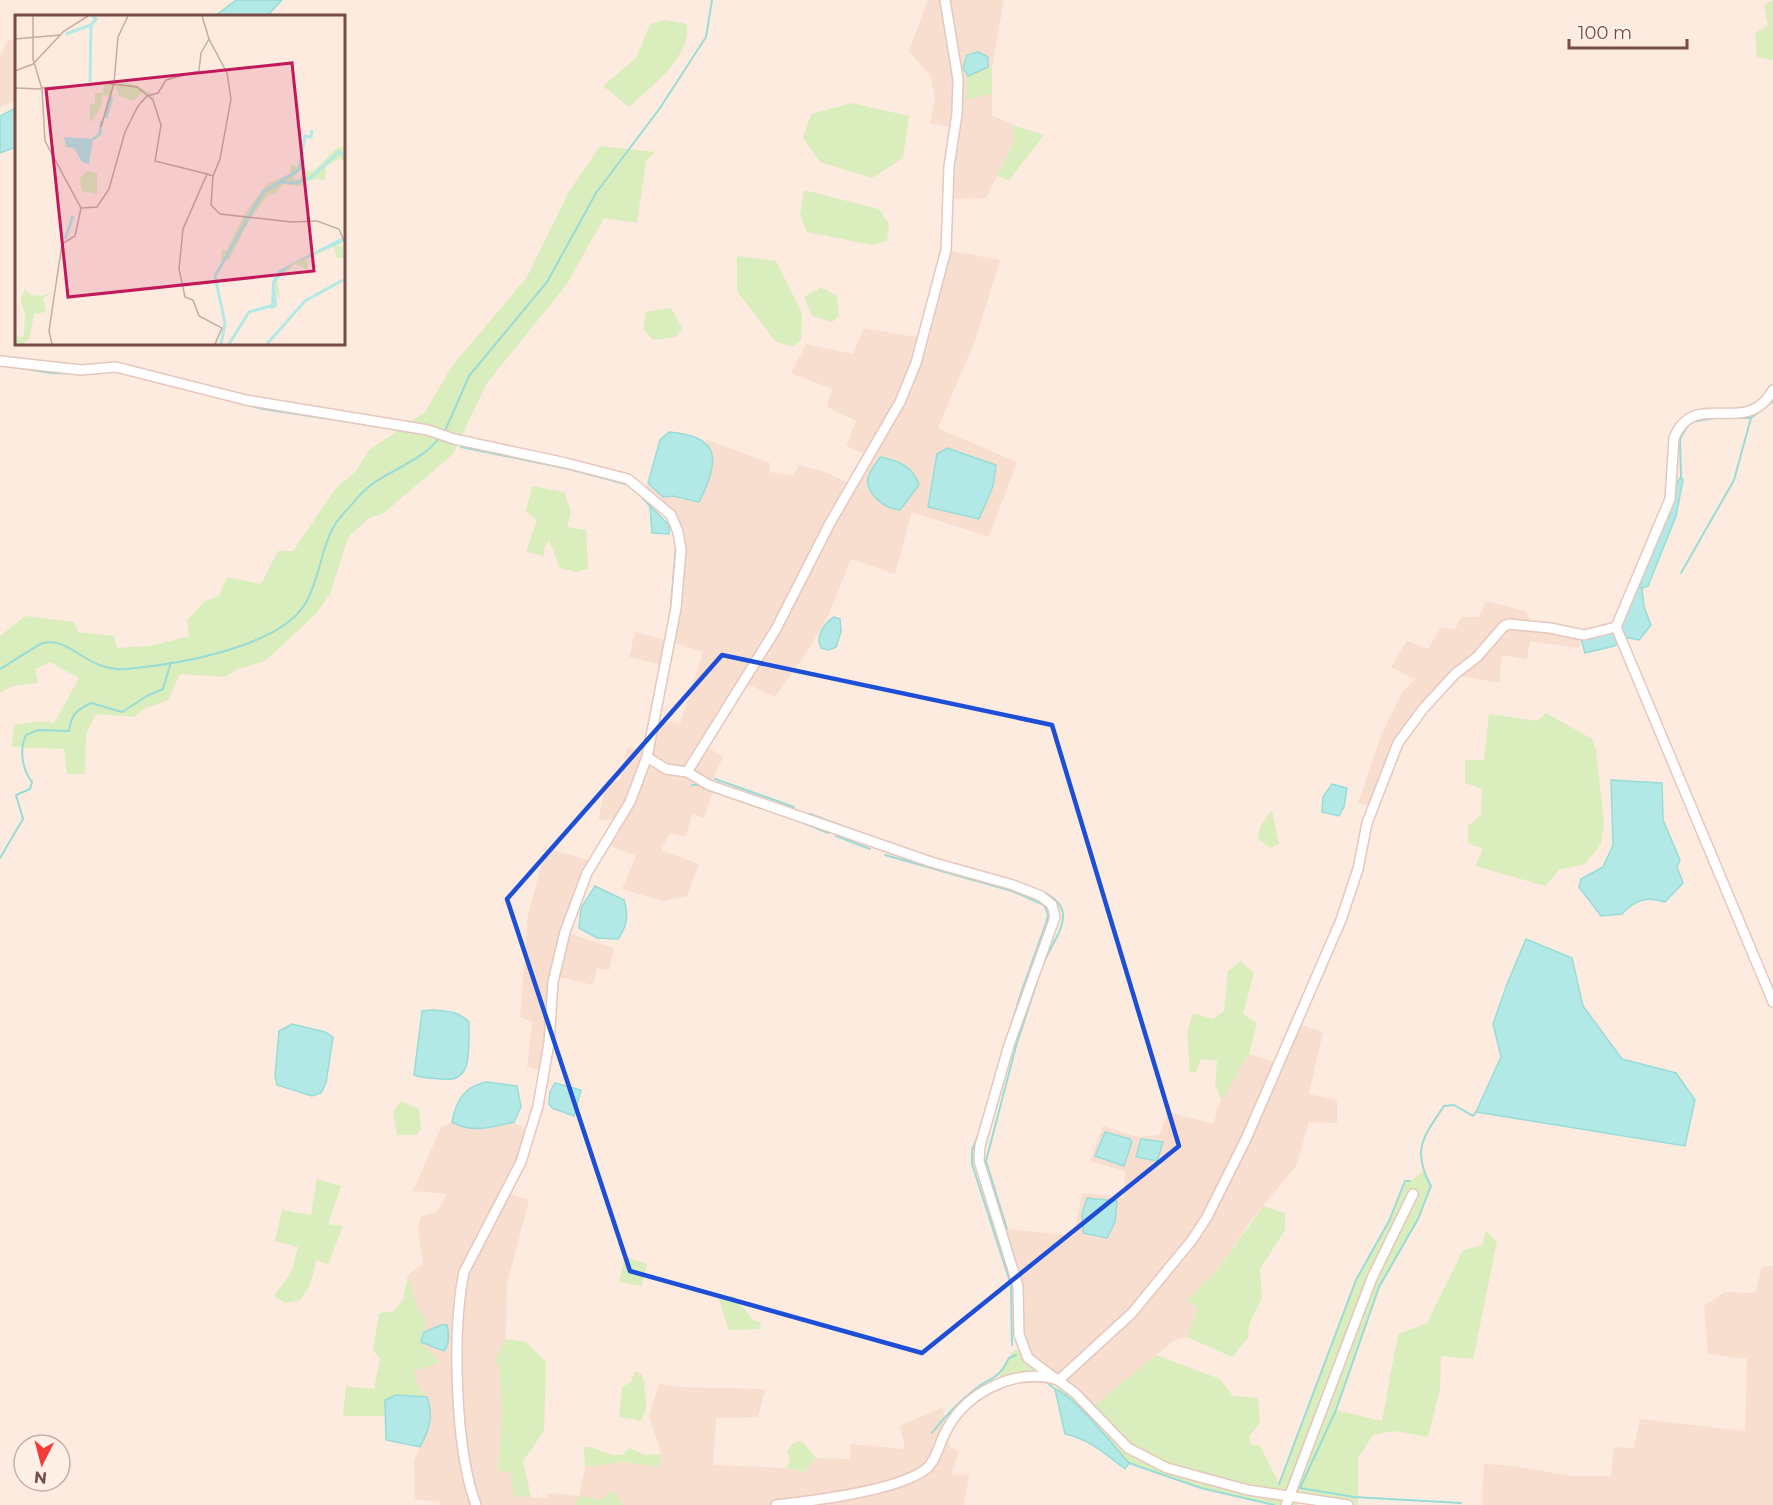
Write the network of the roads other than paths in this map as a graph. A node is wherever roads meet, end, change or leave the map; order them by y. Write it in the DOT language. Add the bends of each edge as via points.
graph roads {
  1 [pos="945,0"];
  2 [pos="0,361"];
  3 [pos="1773,390"];
  4 [pos="1616,627"];
  5 [pos="647,757"];
  6 [pos="687,772"];
  7 [pos="1773,1002"];
  8 [pos="1413,1194"];
  9 [pos="1059,1380"];
  10 [pos="1287,1501"];
  11 [pos="476,1505"];
  12 [pos="776,1505"];
  13 [pos="1348,1505"];
  1 -- 6 [label="street" via="958,80 957,114 946,250 916,363 900,402 830,523 776,629"];
  2 -- 5 [label="street" via="81,370 116,367 246,400 428,429 454,439 628,479 671,515 681,550 676,609"];
  3 -- 4 [label="street" via="1756,410 1705,413 1686,418 1677,429 1670,499"];
  4 -- 7 [label="street"];
  4 -- 9 [label="street" via="1584,635 1550,628 1504,626 1410,726 1381,783 1341,920 1246,1139 1207,1217 1132,1313"];
  5 -- 6 [label="street" via="666,769"];
  5 -- 11 [label="street" via="630,802 587,873 565,932 553,982 542,1083 524,1152 464,1272 458,1346 462,1438"];
  6 -- 9 [label="street" via="710,785 882,846 1013,885 1052,905 1055,917 1009,1045 978,1161 1018,1286 1022,1348 1028,1359"];
  8 -- 10 [label="street" via="1372,1278"];
  9 -- 10 [label="street" via="1128,1448 1202,1480"];
  9 -- 12 [label="street" via="1032,1375 981,1392 945,1431 927,1468 915,1475 881,1487"];
  10 -- 13 [label="street"];
}
